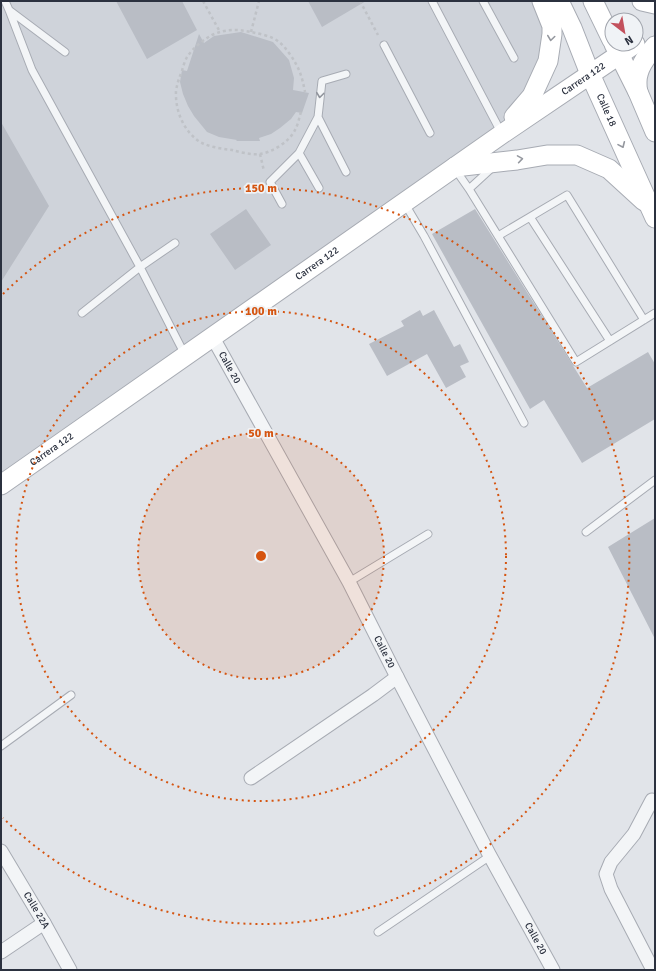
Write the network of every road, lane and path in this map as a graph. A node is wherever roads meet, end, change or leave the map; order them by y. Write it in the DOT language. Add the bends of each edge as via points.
graph roads {
  1 [pos="5,1"];
  2 [pos="202,1"];
  3 [pos="259,1"];
  4 [pos="360,1"];
  5 [pos="432,1"];
  6 [pos="483,1"];
  7 [pos="542,1"];
  8 [pos="559,1"];
  9 [pos="593,1"];
  10 [pos="642,1"];
  11 [pos="655,4"];
  12 [pos="9,10"];
  13 [pos="604,24"];
  14 [pos="655,31"];
  15 [pos="220,32"];
  16 [pos="251,32"];
  17 [pos="378,35"];
  18 [pos="644,38"];
  19 [pos="384,45"];
  20 [pos="655,46"];
  21 [pos="65,52"];
  22 [pos="610,52"];
  23 [pos="618,52"];
  24 [pos="514,58"];
  25 [pos="346,74"];
  26 [pos="590,74"];
  27 [pos="305,92"];
  28 [pos="638,92"];
  29 [pos="301,112"];
  30 [pos="318,117"];
  31 [pos="430,132"];
  32 [pos="655,132"];
  33 [pos="502,134"];
  34 [pos="299,153"];
  35 [pos="260,154"];
  36 [pos="499,162"];
  37 [pos="454,167"];
  38 [pos="346,172"];
  39 [pos="270,182"];
  40 [pos="319,188"];
  41 [pos="469,189"];
  42 [pos="404,202"];
  43 [pos="282,204"];
  44 [pos="653,213"];
  45 [pos="530,217"];
  46 [pos="498,236"];
  47 [pos="176,243"];
  48 [pos="140,267"];
  49 [pos="82,313"];
  50 [pos="655,313"];
  51 [pos="644,320"];
  52 [pos="212,336"];
  53 [pos="610,341"];
  54 [pos="185,355"];
  55 [pos="524,423"];
  56 [pos="655,480"];
  57 [pos="1,485"];
  58 [pos="586,532"];
  59 [pos="428,534"];
  60 [pos="350,582"];
  61 [pos="397,678"];
  62 [pos="71,695"];
  63 [pos="1,746"];
  64 [pos="251,778"];
  65 [pos="652,800"];
  66 [pos="1,851"];
  67 [pos="490,856"];
  68 [pos="44,923"];
  69 [pos="378,932"];
  70 [pos="1,952"];
  71 [pos="70,970"];
  72 [pos="553,970"];
  73 [pos="653,970"];
  1 -- 12 [label="lane"];
  2 -- 15 [label="path"];
  3 -- 16 [label="path"];
  4 -- 17 [label="path"];
  5 -- 33 [label="lane"];
  6 -- 24 [label="lane"];
  7 -- 33 [label="street, one-way" via="552,26 548,61 532,96"];
  8 -- 26 [label="street, Calle 18"];
  9 -- 13 [label="street"];
  10 -- 11 [label="street"];
  12 -- 21 [label="lane"];
  12 -- 48 [label="lane" via="32,70"];
  14 -- 18 [label="street, Carrera 122"];
  15 -- 16 [label="path" via="232,29"];
  15 -- 35 [label="path" via="206,38 187,58 176,92 181,119 187,130 203,144"];
  16 -- 27 [label="path" via="279,41 298,66"];
  19 -- 31 [label="lane"];
  20 -- 28 [label="street" via="639,71"];
  22 -- 26 [label="street, Carrera 122"];
  23 -- 28 [label="street"];
  25 -- 30 [label="lane, one-way" via="322,81"];
  26 -- 33 [label="street, Carrera 122"];
  26 -- 44 [label="street, Calle 18, one-way"];
  28 -- 32 [label="street"];
  29 -- 35 [label="path" via="292,135 272,150"];
  30 -- 34 [label="lane"];
  30 -- 38 [label="lane"];
  33 -- 37 [label="street, Carrera 122"];
  34 -- 39 [label="lane"];
  34 -- 40 [label="lane"];
  35 -- 39 [label="path" via="265,174"];
  36 -- 37 [label="street"];
  36 -- 41 [label="lane"];
  36 -- 44 [label="street, one-way" via="547,154 577,155 609,169"];
  37 -- 41 [label="lane"];
  37 -- 42 [label="street, Carrera 122"];
  39 -- 43 [label="lane"];
  41 -- 46 [label="lane"];
  42 -- 52 [label="street, Carrera 122"];
  42 -- 55 [label="lane"];
  45 -- 46 [label="lane"];
  45 -- 51 [label="lane" via="567,195"];
  45 -- 53 [label="lane"];
  46 -- 53 [label="lane" via="576,362"];
  47 -- 48 [label="lane"];
  48 -- 49 [label="lane"];
  48 -- 54 [label="lane"];
  50 -- 51 [label="lane"];
  51 -- 53 [label="lane"];
  52 -- 54 [label="street, Carrera 122"];
  52 -- 60 [label="street, Calle 20"];
  54 -- 57 [label="street, Carrera 122"];
  56 -- 58 [label="lane"];
  59 -- 60 [label="lane"];
  60 -- 61 [label="street, Calle 20"];
  61 -- 64 [label="street"];
  61 -- 67 [label="street, Calle 20"];
  62 -- 63 [label="lane"];
  65 -- 73 [label="street" via="634,834 611,862 606,874 611,889"];
  66 -- 68 [label="street, Calle 22A"];
  67 -- 69 [label="lane"];
  67 -- 72 [label="street, Calle 20"];
  68 -- 70 [label="street"];
  68 -- 71 [label="street, Calle 22A"];
}
